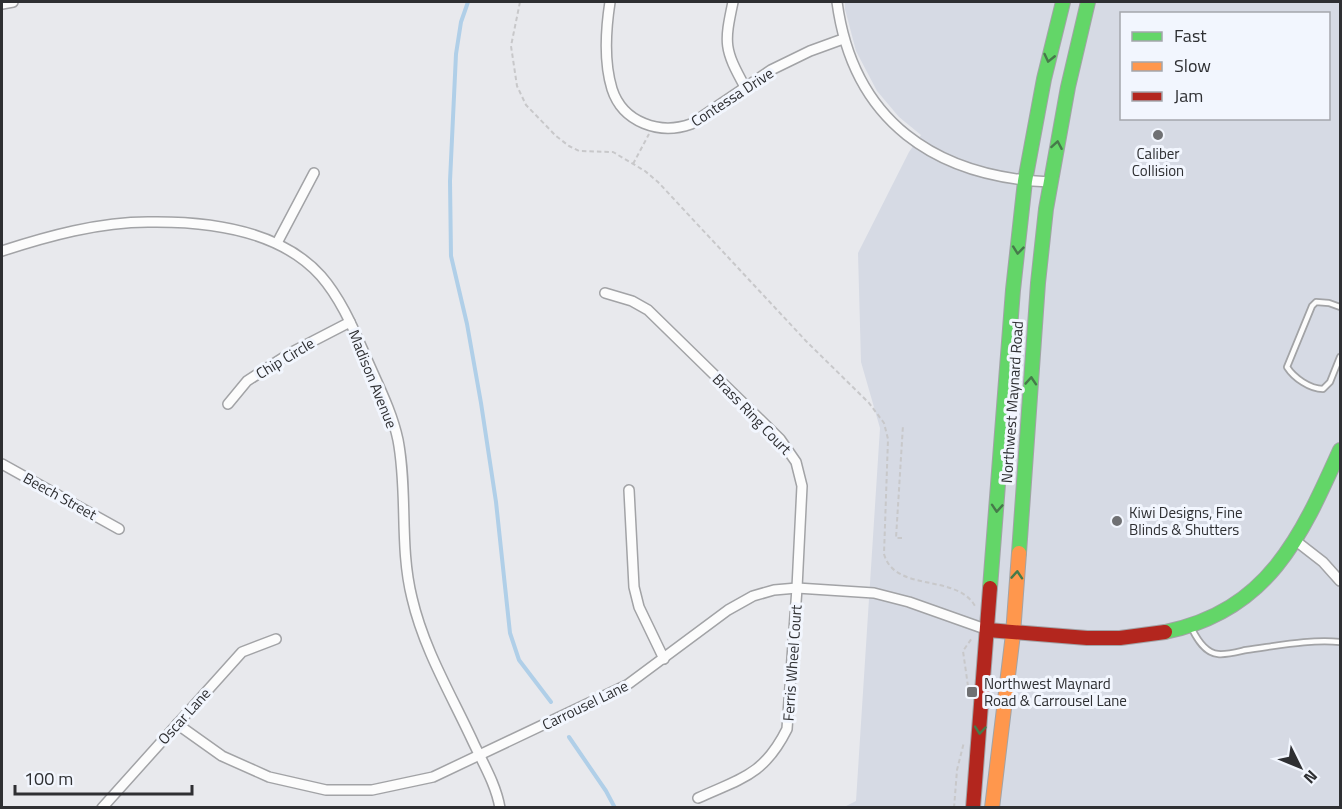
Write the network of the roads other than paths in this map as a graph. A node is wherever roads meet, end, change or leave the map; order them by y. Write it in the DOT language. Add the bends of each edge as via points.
graph roads {
  1 [pos="13,2"];
  2 [pos="610,2"];
  3 [pos="734,2"];
  4 [pos="837,2"];
  5 [pos="1063,2"];
  6 [pos="1088,2"];
  7 [pos="2,4"];
  8 [pos="843,39"];
  9 [pos="746,87"];
  10 [pos="314,173"];
  11 [pos="1025,181"];
  12 [pos="1050,182"];
  13 [pos="277,243"];
  14 [pos="2,251"];
  15 [pos="605,293"];
  16 [pos="1341,307"];
  17 [pos="350,322"];
  18 [pos="1341,357"];
  19 [pos="228,404"];
  20 [pos="1341,450"];
  21 [pos="2,464"];
  22 [pos="629,490"];
  23 [pos="119,528"];
  24 [pos="1296,541"];
  25 [pos="1341,581"];
  26 [pos="797,588"];
  27 [pos="1191,626"];
  28 [pos="988,630"];
  29 [pos="1013,634"];
  30 [pos="276,639"];
  31 [pos="1341,642"];
  32 [pos="664,659"];
  33 [pos="177,724"];
  34 [pos="480,756"];
  35 [pos="698,798"];
  36 [pos="102,807"];
  37 [pos="500,807"];
  38 [pos="973,807"];
  39 [pos="992,807"];
  1 -- 7 [label="street"];
  2 -- 9 [label="street, Contessa Drive" via="610,79 618,101 638,121 655,128 680,128 700,120"];
  3 -- 9 [label="street" via="726,43 730,60"];
  4 -- 8 [label="street"];
  5 -- 11 [label="main road, Northwest Maynard Road, one-way"];
  12 -- 6 [label="main road, Northwest Maynard Road, one-way"];
  8 -- 9 [label="street, Contessa Drive" via="791,60"];
  8 -- 11 [label="street" via="870,97 903,132 938,156 967,169"];
  10 -- 13 [label="street"];
  11 -- 12 [label="street"];
  11 -- 28 [label="main road, Northwest Maynard Road, one-way" via="1013,290"];
  29 -- 12 [label="main road, Northwest Maynard Road, one-way" via="1038,282"];
  13 -- 14 [label="street, Madison Avenue" via="229,229 147,222 85,229"];
  13 -- 17 [label="street, Madison Avenue" via="321,276"];
  15 -- 26 [label="street, Brass Ring Court" via="648,310 791,453 802,486"];
  16 -- 18 [label="lane" via="1322,301 1312,306 1287,367 1298,379 1323,389"];
  17 -- 19 [label="street, Chip Circle" via="247,381"];
  17 -- 34 [label="street, Madison Avenue" via="398,439 405,561 416,616 433,661"];
  20 -- 24 [label="main road"];
  21 -- 23 [label="street, Beech Street"];
  22 -- 32 [label="street" via="634,587 639,607"];
  24 -- 25 [label="street"];
  24 -- 27 [label="main road" via="1251,592 1218,615"];
  26 -- 28 [label="street, Carrousel Lane" via="874,593"];
  26 -- 32 [label="street, Carrousel Lane" via="753,596 728,610"];
  26 -- 35 [label="street, Ferris Wheel Court" via="790,709 783,738 768,761 754,773"];
  27 -- 29 [label="main road" via="1132,639"];
  27 -- 31 [label="lane" via="1204,647 1217,654"];
  28 -- 29 [label="main road"];
  28 -- 38 [label="main road, Northwest Maynard Road, one-way"];
  29 -- 39 [label="main road, Northwest Maynard Road"];
  30 -- 33 [label="street, Oscar Lane" via="242,652"];
  32 -- 34 [label="street, Carrousel Lane" via="627,685"];
  33 -- 34 [label="street, Carrousel Lane" via="208,748 256,772 326,789 372,790 411,783"];
  33 -- 36 [label="street, Oscar Lane"];
  34 -- 37 [label="street, Madison Avenue"];
}
